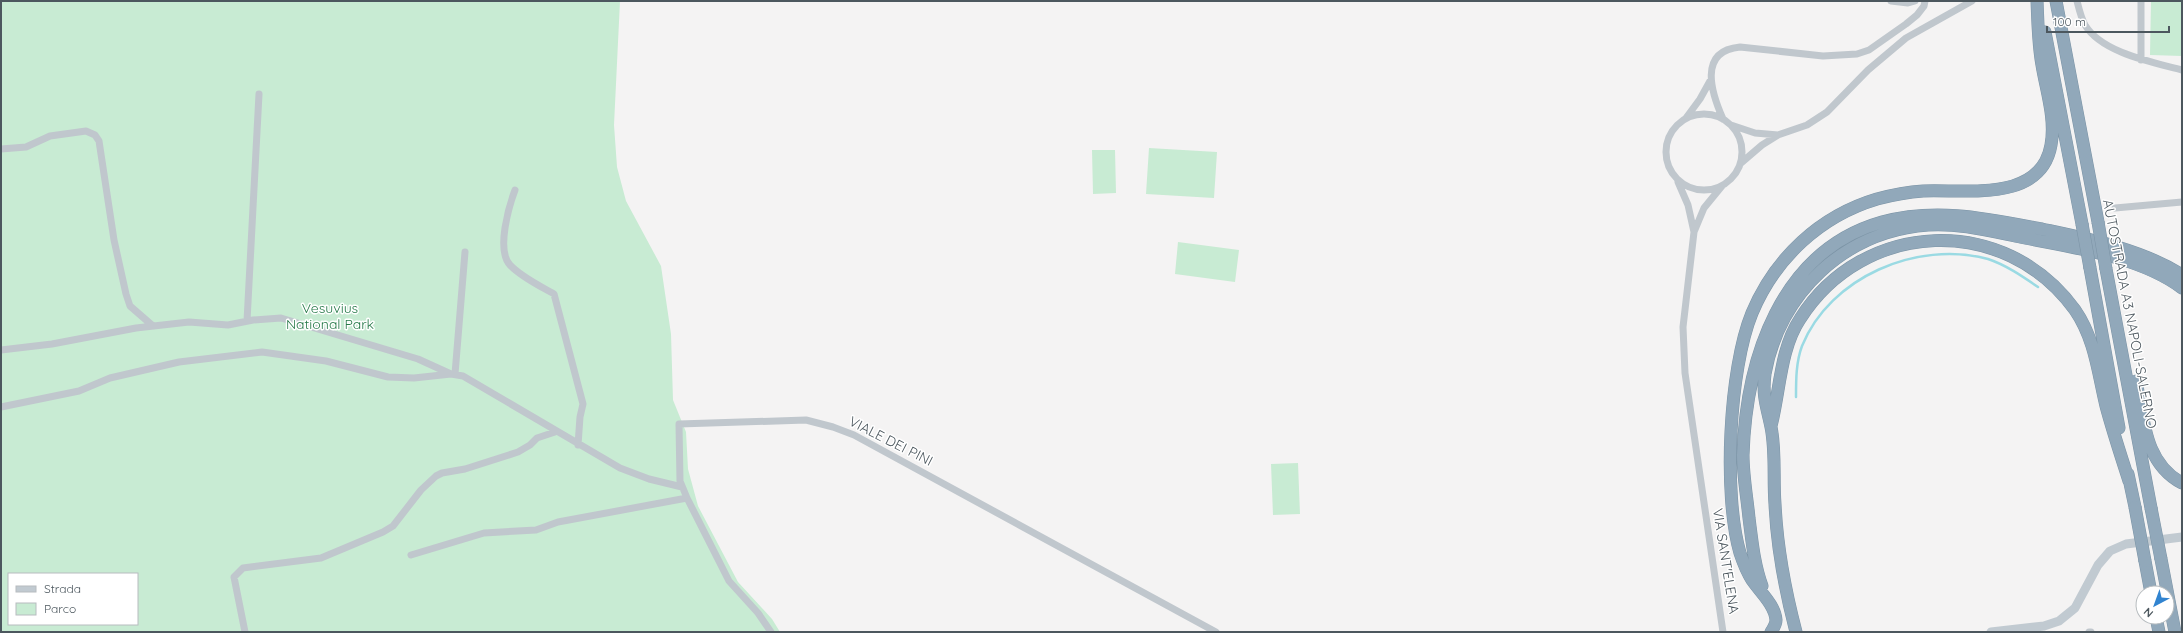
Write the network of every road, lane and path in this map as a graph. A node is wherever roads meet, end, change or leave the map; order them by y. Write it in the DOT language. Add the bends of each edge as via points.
graph roads {
  1 [pos="1891,1"];
  2 [pos="1915,1"];
  3 [pos="1925,1"];
  4 [pos="1972,1"];
  5 [pos="2038,1"];
  6 [pos="2056,1"];
  7 [pos="2077,1"];
  8 [pos="2141,1"];
  9 [pos="2141,60"];
  10 [pos="2182,70"];
  11 [pos="1710,81"];
  12 [pos="259,94"];
  13 [pos="1686,119"];
  14 [pos="1723,119"];
  15 [pos="1731,125"];
  16 [pos="1778,135"];
  17 [pos="1,149"];
  18 [pos="1741,163"];
  19 [pos="1676,178"];
  20 [pos="1722,186"];
  21 [pos="516,190"];
  22 [pos="2182,202"];
  23 [pos="2115,208"];
  24 [pos="1694,232"];
  25 [pos="465,252"];
  26 [pos="2182,275"];
  27 [pos="2182,288"];
  28 [pos="2113,302"];
  29 [pos="247,321"];
  30 [pos="153,326"];
  31 [pos="1,350"];
  32 [pos="452,374"];
  33 [pos="1,407"];
  34 [pos="1771,427"];
  35 [pos="555,432"];
  36 [pos="578,445"];
  37 [pos="2129,480"];
  38 [pos="2182,483"];
  39 [pos="682,487"];
  40 [pos="687,498"];
  41 [pos="2182,537"];
  42 [pos="411,555"];
  43 [pos="2150,585"];
  44 [pos="1767,601"];
  45 [pos="245,632"];
  46 [pos="771,632"];
  47 [pos="1216,632"];
  48 [pos="1724,632"];
  49 [pos="1771,632"];
  50 [pos="1796,632"];
  51 [pos="1990,632"];
  52 [pos="2175,632"];
  1 -- 2 [label="street"];
  3 -- 11 [label="street" via="1917,15 1869,50 1857,54 1823,56 1750,47 1732,48 1717,58"];
  4 -- 16 [label="street" via="1906,38 1872,66 1838,102 1817,119"];
  5 -- 37 [label="highway, bridge"];
  5 -- 44 [label="highway" via="2041,62 2052,130 2050,151 2040,168 2021,184 2010,188 1898,194 1838,215 1818,227 1787,256 1765,287 1752,314 1742,348 1736,386 1731,473 1741,555 1752,580"];
  6 -- 28 [label="highway, AUTOSTRADA A3 NAPOLI-SALERNO, bridge"];
  7 -- 9 [label="street" via="2082,19 2093,34 2106,44"];
  8 -- 9 [label="street"];
  9 -- 10 [label="street"];
  11 -- 13 [label="street"];
  11 -- 14 [label="street"];
  12 -- 29 [label="street"];
  13 -- 14 [label="street" via="1704,114"];
  13 -- 19 [label="street" via="1671,132 1666,151 1670,170"];
  14 -- 15 [label="street"];
  15 -- 16 [label="street" via="1755,134"];
  15 -- 18 [label="street" via="1741,142"];
  16 -- 18 [label="street"];
  17 -- 30 [label="street" via="26,147 50,136 86,131 95,135 99,141 114,240 126,294 130,306"];
  18 -- 20 [label="street" via="1731,180"];
  19 -- 20 [label="street" via="1693,189 1703,190"];
  19 -- 24 [label="street" via="1684,192"];
  20 -- 24 [label="street" via="1704,208"];
  21 -- 36 [label="street" via="507,213 506,260 515,270 554,294 584,404 580,417"];
  22 -- 23 [label="street"];
  24 -- 48 [label="street, VIA SANT'ELENA" via="1684,308 1683,353"];
  25 -- 32 [label="street"];
  26 -- 44 [label="highway" via="2152,259 2111,246 1997,220 1953,214 1915,216 1881,223 1849,236 1821,255 1799,277 1778,307 1759,352 1751,382 1745,431 1744,479 1756,568"];
  27 -- 34 [label="highway" via="2150,270 2131,263 2072,247 1984,229 1928,225 1887,232 1866,240 1833,260 1820,270 1797,297 1779,332 1766,373 1764,388"];
  28 -- 38 [label="highway" via="2131,358 2148,444 2160,466"];
  28 -- 52 [label="highway, AUTOSTRADA A3 NAPOLI-SALERNO, bridge"];
  29 -- 30 [label="street" via="228,325 189,322"];
  29 -- 32 [label="street" via="281,318 418,359"];
  30 -- 31 [label="street" via="52,344"];
  32 -- 33 [label="street" via="414,378 388,377 326,360 262,352 179,362 110,378 79,391"];
  32 -- 35 [label="street" via="463,376"];
  34 -- 37 [label="highway" via="1789,340 1798,320 1821,291 1849,267 1881,250 1915,242 1965,242 1995,250 2026,265 2052,285 2075,311 2090,339 2098,362 2106,405"];
  34 -- 50 [label="highway" via="1781,562"];
  35 -- 36 [label="street"];
  35 -- 45 [label="street" via="537,438 518,452 436,476 421,490 393,526 383,532 321,558 243,568 234,577"];
  36 -- 39 [label="street" via="620,468 649,479"];
  37 -- 43 [label="highway, bridge"];
  39 -- 40 [label="street, VIALE DEI PINI"];
  39 -- 47 [label="street, VIALE DEI PINI" via="679,424 806,420 833,426 854,435"];
  40 -- 42 [label="street" via="558,522 536,530 484,533"];
  40 -- 46 [label="street, VIALE DEI PINI" via="729,581 758,613"];
  41 -- 51 [label="main road" via="2126,544 2110,551 2098,565 2075,608 2059,621 2044,626"];
  44 -- 49 [label="highway" via="1776,621"];
}
